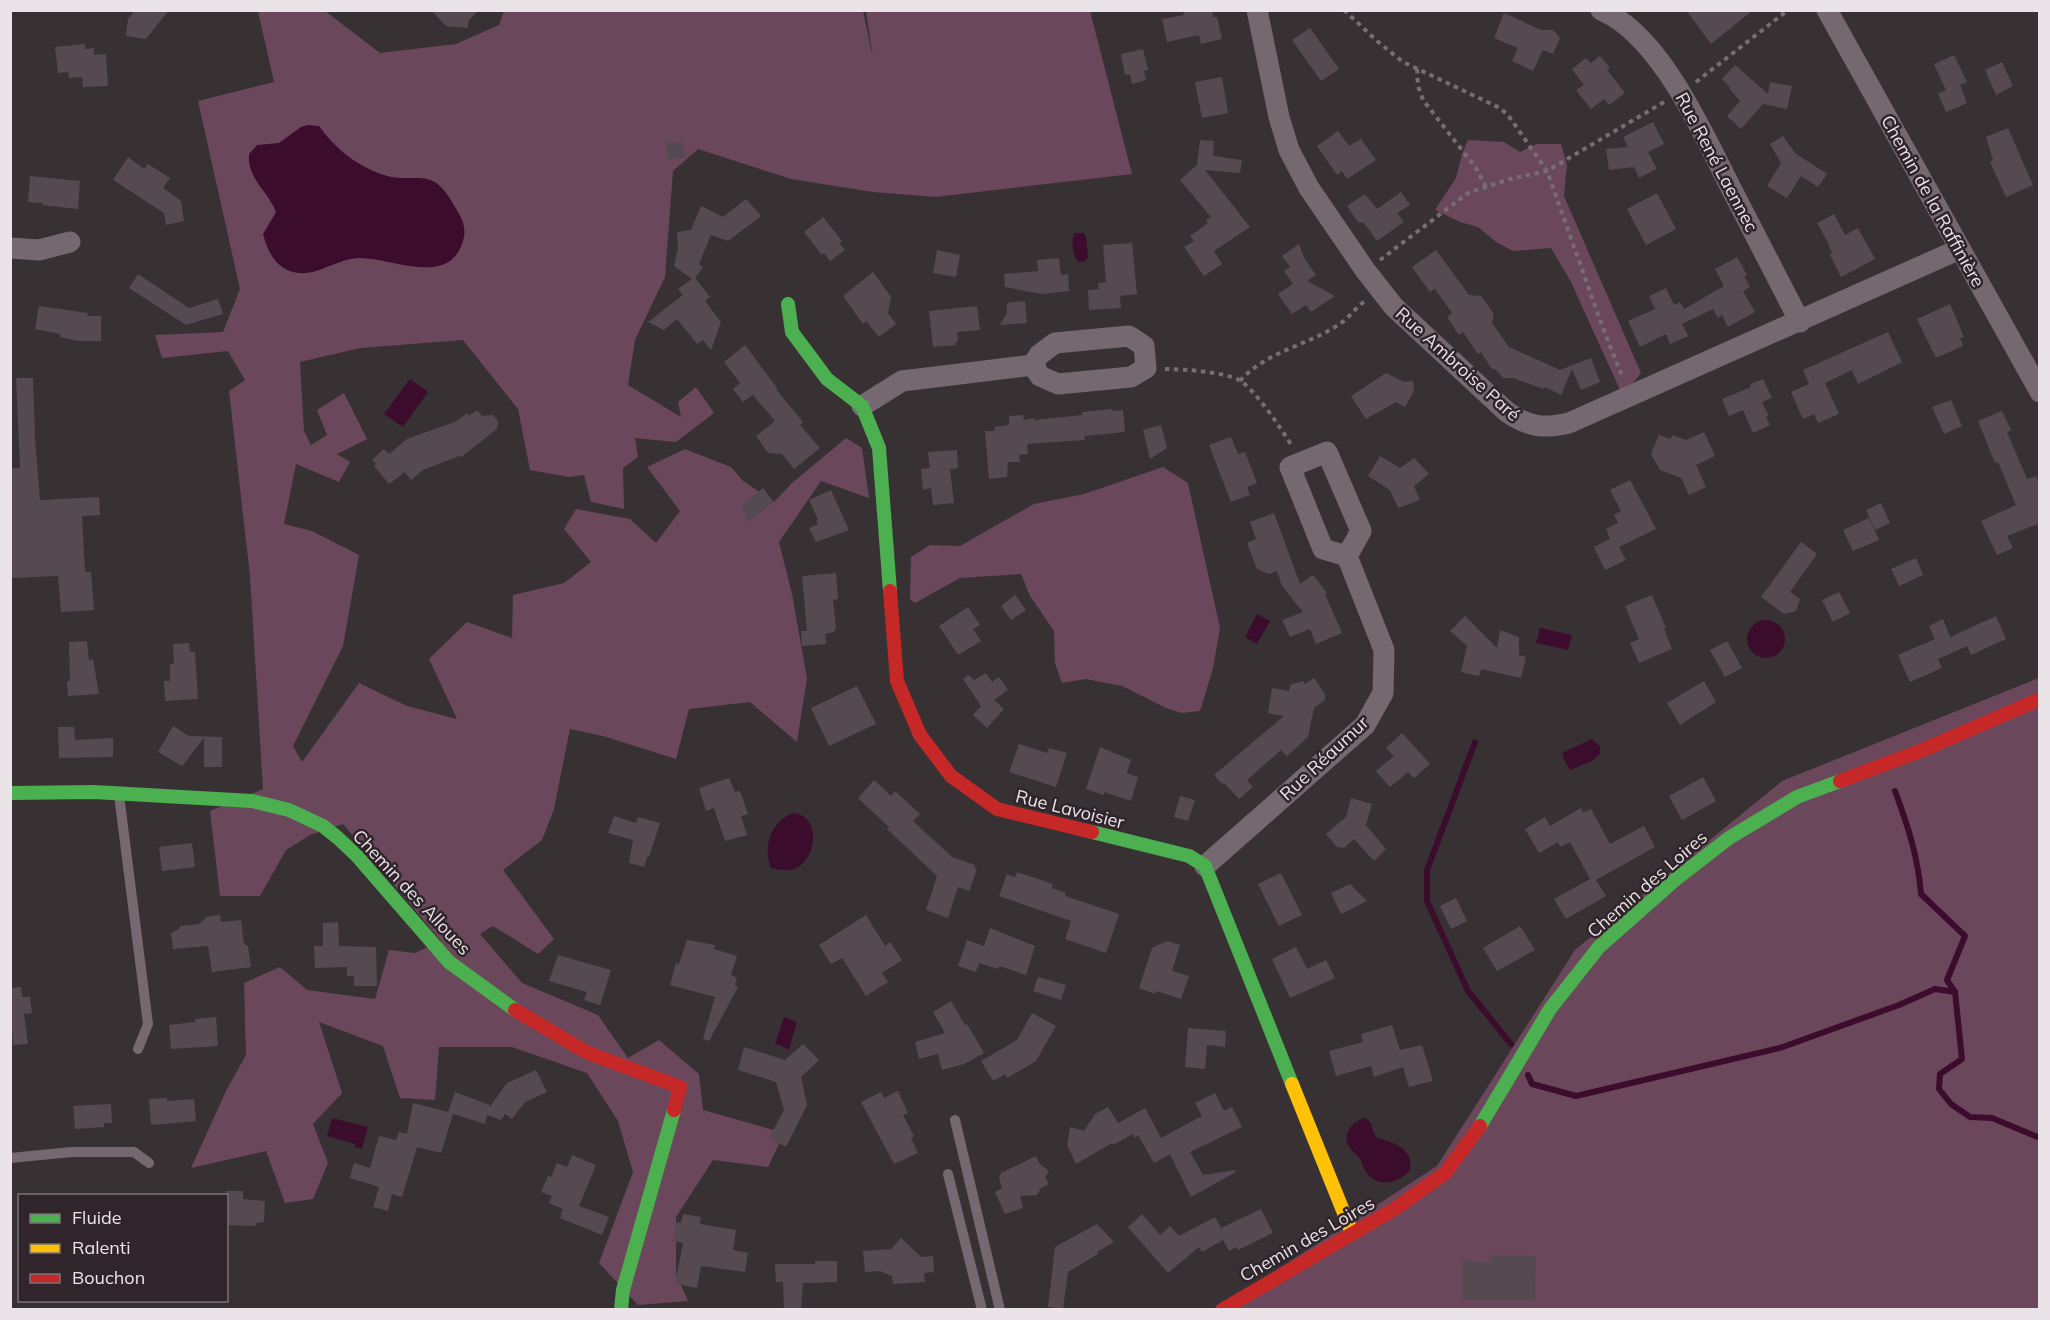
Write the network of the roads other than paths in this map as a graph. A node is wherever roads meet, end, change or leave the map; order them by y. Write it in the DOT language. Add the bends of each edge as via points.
graph roads {
  1 [pos="1257,10"];
  2 [pos="1827,10"];
  3 [pos="1610,12"];
  4 [pos="70,242"];
  5 [pos="10,248"];
  6 [pos="1960,249"];
  7 [pos="788,304"];
  8 [pos="1800,322"];
  9 [pos="1033,366"];
  10 [pos="2040,392"];
  11 [pos="862,406"];
  12 [pos="1347,556"];
  13 [pos="2040,699"];
  14 [pos="10,793"];
  15 [pos="119,794"];
  16 [pos="1205,866"];
  17 [pos="138,1049"];
  18 [pos="955,1120"];
  19 [pos="10,1158"];
  20 [pos="149,1163"];
  21 [pos="948,1174"];
  22 [pos="1352,1233"];
  23 [pos="621,1310"];
  24 [pos="982,1310"];
  25 [pos="1000,1310"];
  26 [pos="1222,1310"];
  1 -- 8 [label="street, Rue Ambroise Paré" via="1279,117 1289,150 1309,188 1394,307 1521,422 1552,427 1569,423"];
  2 -- 6 [label="street, Chemin de la Raffinière"];
  3 -- 8 [label="street, Rue René Laennec" via="1654,53 1681,92"];
  4 -- 5 [label="street" via="39,250"];
  6 -- 8 [label="street, Rue Ambroise Paré"];
  6 -- 10 [label="street, Chemin de la Raffinière"];
  7 -- 11 [label="street" via="792,332 827,379"];
  9 -- 9 [label="street" via="1041,376 1058,384 1131,378 1146,368 1144,346 1129,336 1055,344 1039,355"];
  9 -- 11 [label="street" via="903,381"];
  11 -- 16 [label="street, Rue Lavoisier" via="879,448 897,681 920,735 951,776 997,809 1189,856"];
  12 -- 12 [label="street" via="1361,531 1327,452 1290,467 1323,549"];
  12 -- 16 [label="street, Rue Réaumur" via="1384,650 1383,693 1365,725"];
  13 -- 22 [label="street, Chemin des Loires" via="1797,797 1729,838 1676,879 1599,947 1550,1009 1476,1133 1445,1173"];
  14 -- 15 [label="street, Chemin des Alloues"];
  15 -- 17 [label="lane" via="148,1024"];
  15 -- 23 [label="street, Chemin des Alloues" via="252,801 289,810 323,826 357,856 449,962 477,984 588,1053 680,1087 623,1290"];
  16 -- 22 [label="street"];
  18 -- 25 [label="lane"];
  19 -- 20 [label="lane" via="134,1152"];
  21 -- 24 [label="lane"];
  22 -- 26 [label="street, Chemin des Loires"];
}
